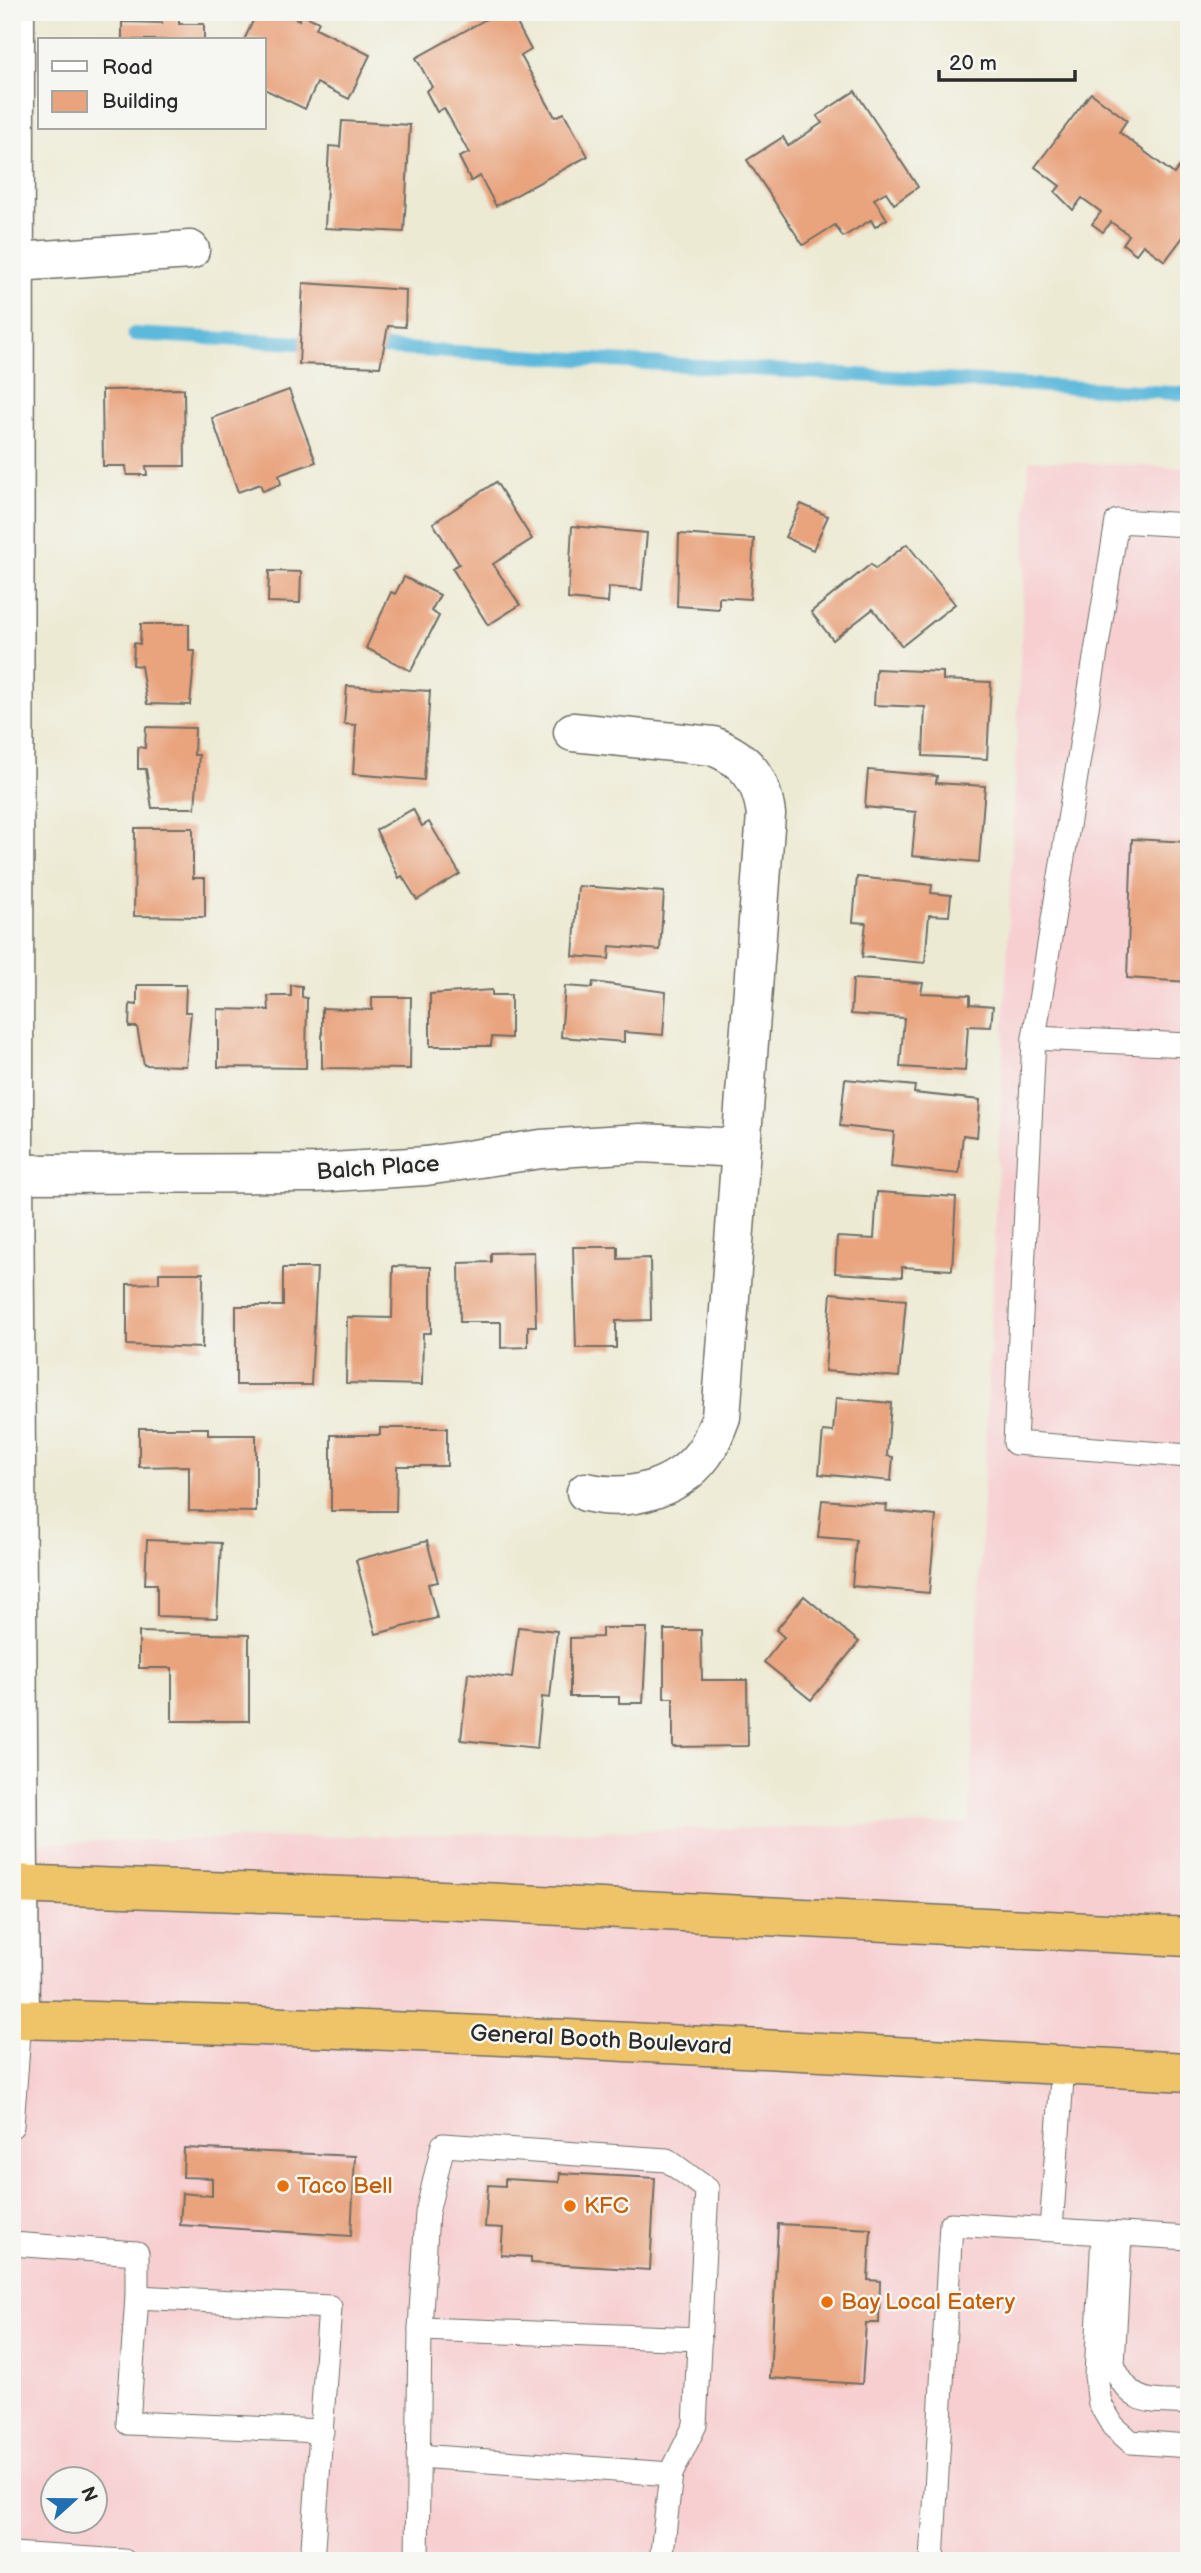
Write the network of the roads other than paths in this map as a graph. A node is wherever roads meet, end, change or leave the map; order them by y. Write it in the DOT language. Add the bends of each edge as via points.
graph roads {
  1 [pos="15,12"];
  2 [pos="14,170"];
  3 [pos="190,250"];
  4 [pos="16,262"];
  5 [pos="1189,525"];
  6 [pos="573,732"];
  7 [pos="1034,1038"];
  8 [pos="1189,1045"];
  9 [pos="741,1148"];
  10 [pos="13,1174"];
  11 [pos="1189,1455"];
  12 [pos="586,1492"];
  13 [pos="15,1884"];
  14 [pos="1189,1937"];
  15 [pos="16,2019"];
  16 [pos="1063,2065"];
  17 [pos="1189,2072"];
  18 [pos="12,2126"];
  19 [pos="1051,2229"];
  20 [pos="1112,2233"];
  21 [pos="1189,2238"];
  22 [pos="12,2245"];
  23 [pos="137,2297"];
  24 [pos="420,2329"];
  25 [pos="700,2339"];
  26 [pos="1189,2403"];
  27 [pos="322,2431"];
  28 [pos="1189,2435"];
  29 [pos="1130,2442"];
  30 [pos="1189,2446"];
  31 [pos="418,2456"];
  32 [pos="671,2474"];
  33 [pos="12,2554"];
  34 [pos="124,2561"];
  35 [pos="312,2561"];
  36 [pos="417,2561"];
  37 [pos="661,2561"];
  38 [pos="932,2561"];
  1 -- 2 [label="street"];
  2 -- 4 [label="street"];
  3 -- 4 [label="street"];
  4 -- 10 [label="street"];
  5 -- 7 [label="lane" via="1117,520"];
  6 -- 9 [label="street" via="713,746 734,754 750,769 764,798"];
  7 -- 8 [label="lane"];
  7 -- 11 [label="lane" via="1015,1443"];
  9 -- 10 [label="street, Balch Place" via="641,1143 316,1173"];
  9 -- 12 [label="street" via="721,1417 712,1438 684,1474 654,1490 627,1497"];
  10 -- 13 [label="street"];
  13 -- 14 [label="highway"];
  13 -- 15 [label="street"];
  15 -- 16 [label="highway, General Booth Boulevard" via="257,2024"];
  15 -- 18 [label="lane"];
  16 -- 17 [label="highway, General Booth Boulevard"];
  16 -- 19 [label="lane"];
  19 -- 20 [label="lane"];
  19 -- 38 [label="lane" via="951,2224"];
  20 -- 21 [label="lane"];
  20 -- 26 [label="lane" via="1113,2365 1121,2384 1140,2400"];
  20 -- 29 [label="lane" via="1096,2376 1100,2404"];
  22 -- 23 [label="lane" via="137,2253"];
  23 -- 27 [label="lane" via="331,2307"];
  23 -- 27 [label="lane" via="128,2424"];
  24 -- 25 [label="lane"];
  24 -- 25 [label="lane" via="427,2213 443,2145 667,2160 707,2189"];
  24 -- 31 [label="lane"];
  25 -- 32 [label="lane" via="695,2426"];
  27 -- 35 [label="lane"];
  28 -- 29 [label="lane" via="1149,2433"];
  29 -- 30 [label="lane"];
  31 -- 32 [label="lane"];
  31 -- 36 [label="lane"];
  32 -- 37 [label="lane"];
  33 -- 34 [label="lane"];
}
